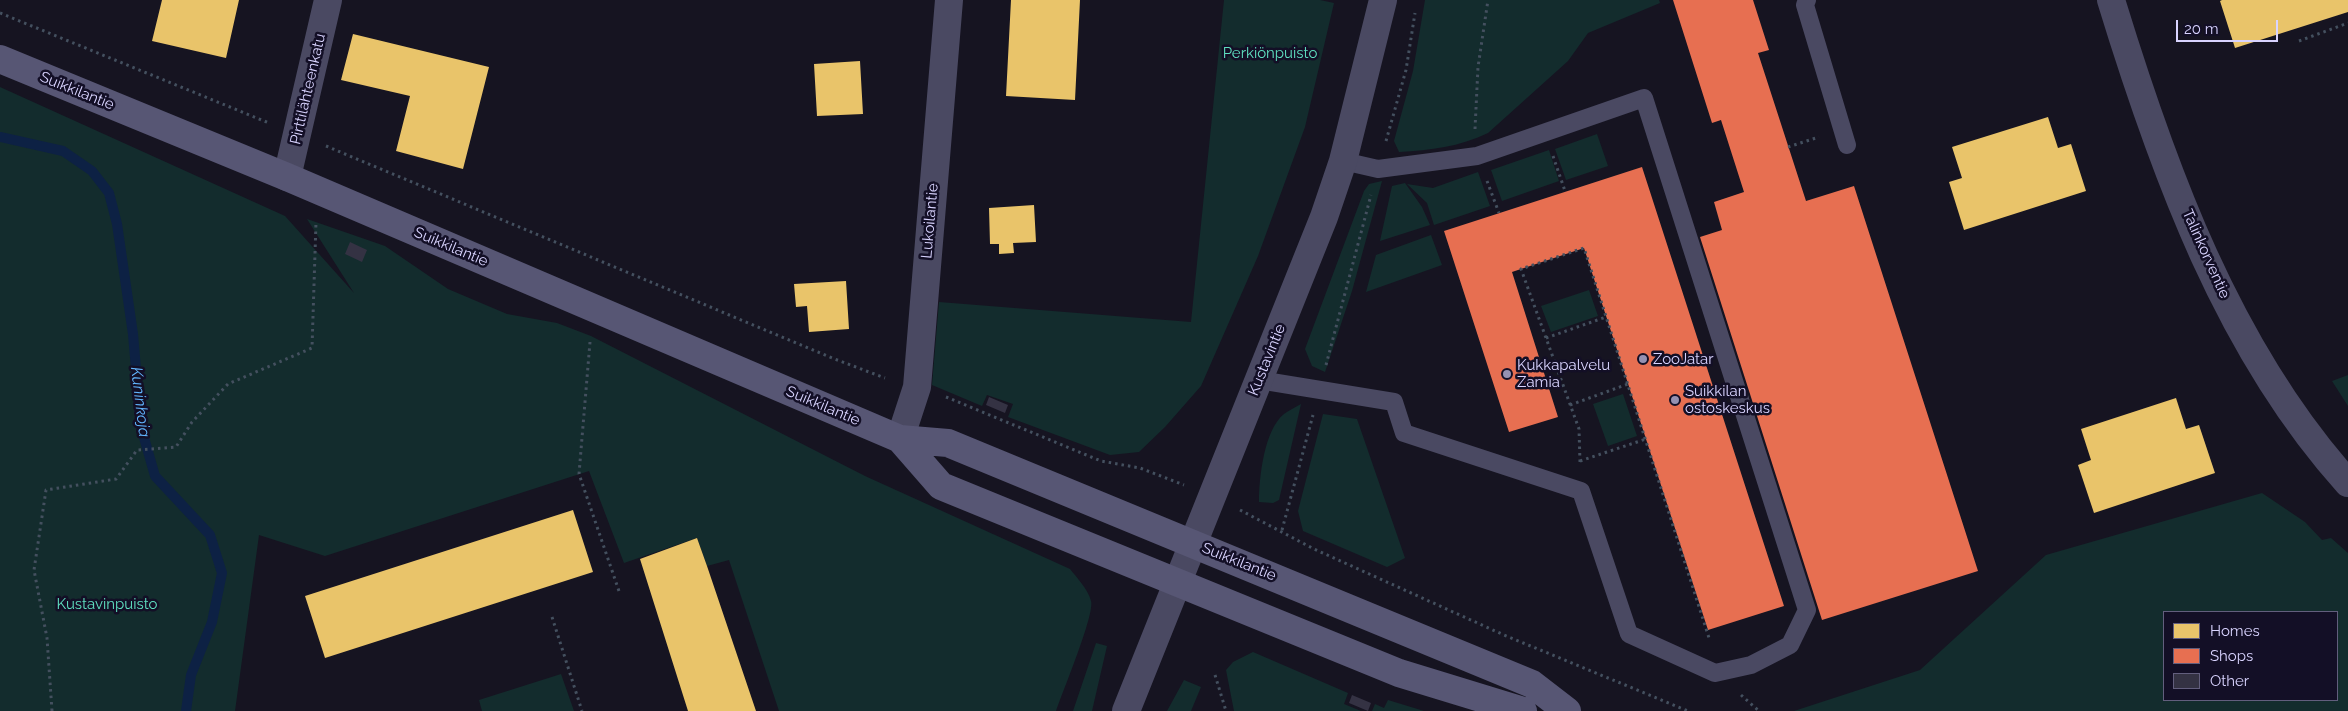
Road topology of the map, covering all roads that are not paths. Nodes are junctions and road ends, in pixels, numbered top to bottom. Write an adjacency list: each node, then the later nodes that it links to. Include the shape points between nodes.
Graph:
1 (328, 0): 9 (street, Pirttilähteenkatu)
2 (949, 0): 11 (street, Lukoilantie, via 917,387)
3 (1382, 0): 8 (street, Kustavintie)
4 (1807, 0): 7 (lane, via 1805,5)
5 (2112, 0): 12 (street, Talinkorventie, via 2141,95 2207,263 2267,377 2304,430)
6 (0, 59): 9 (main road, Suikkilantie)
7 (1847, 145)
8 (1343, 161): 10 (street, Kustavintie); 10 (lane, via 1378,169 1477,156 1644,98 1807,610 1790,646 1751,665 1715,673 1629,634 1581,491 1404,433 1394,402)
9 (288, 177): 11 (main road, Suikkilantie)
10 (1259, 380): 13 (street, Kustavintie)
11 (900, 439): 13 (main road, Suikkilantie, via 948,443); 14 (main road, Suikkilantie, via 941,486)
12 (2348, 483)
13 (1192, 543): 14 (street, Kustavintie); 17 (main road, Suikkilantie, via 1532,684)
14 (1177, 581): 15 (street, Kustavintie); 16 (main road, Suikkilantie, via 1399,673)
15 (1126, 711)
16 (1523, 711)
17 (1567, 711)

